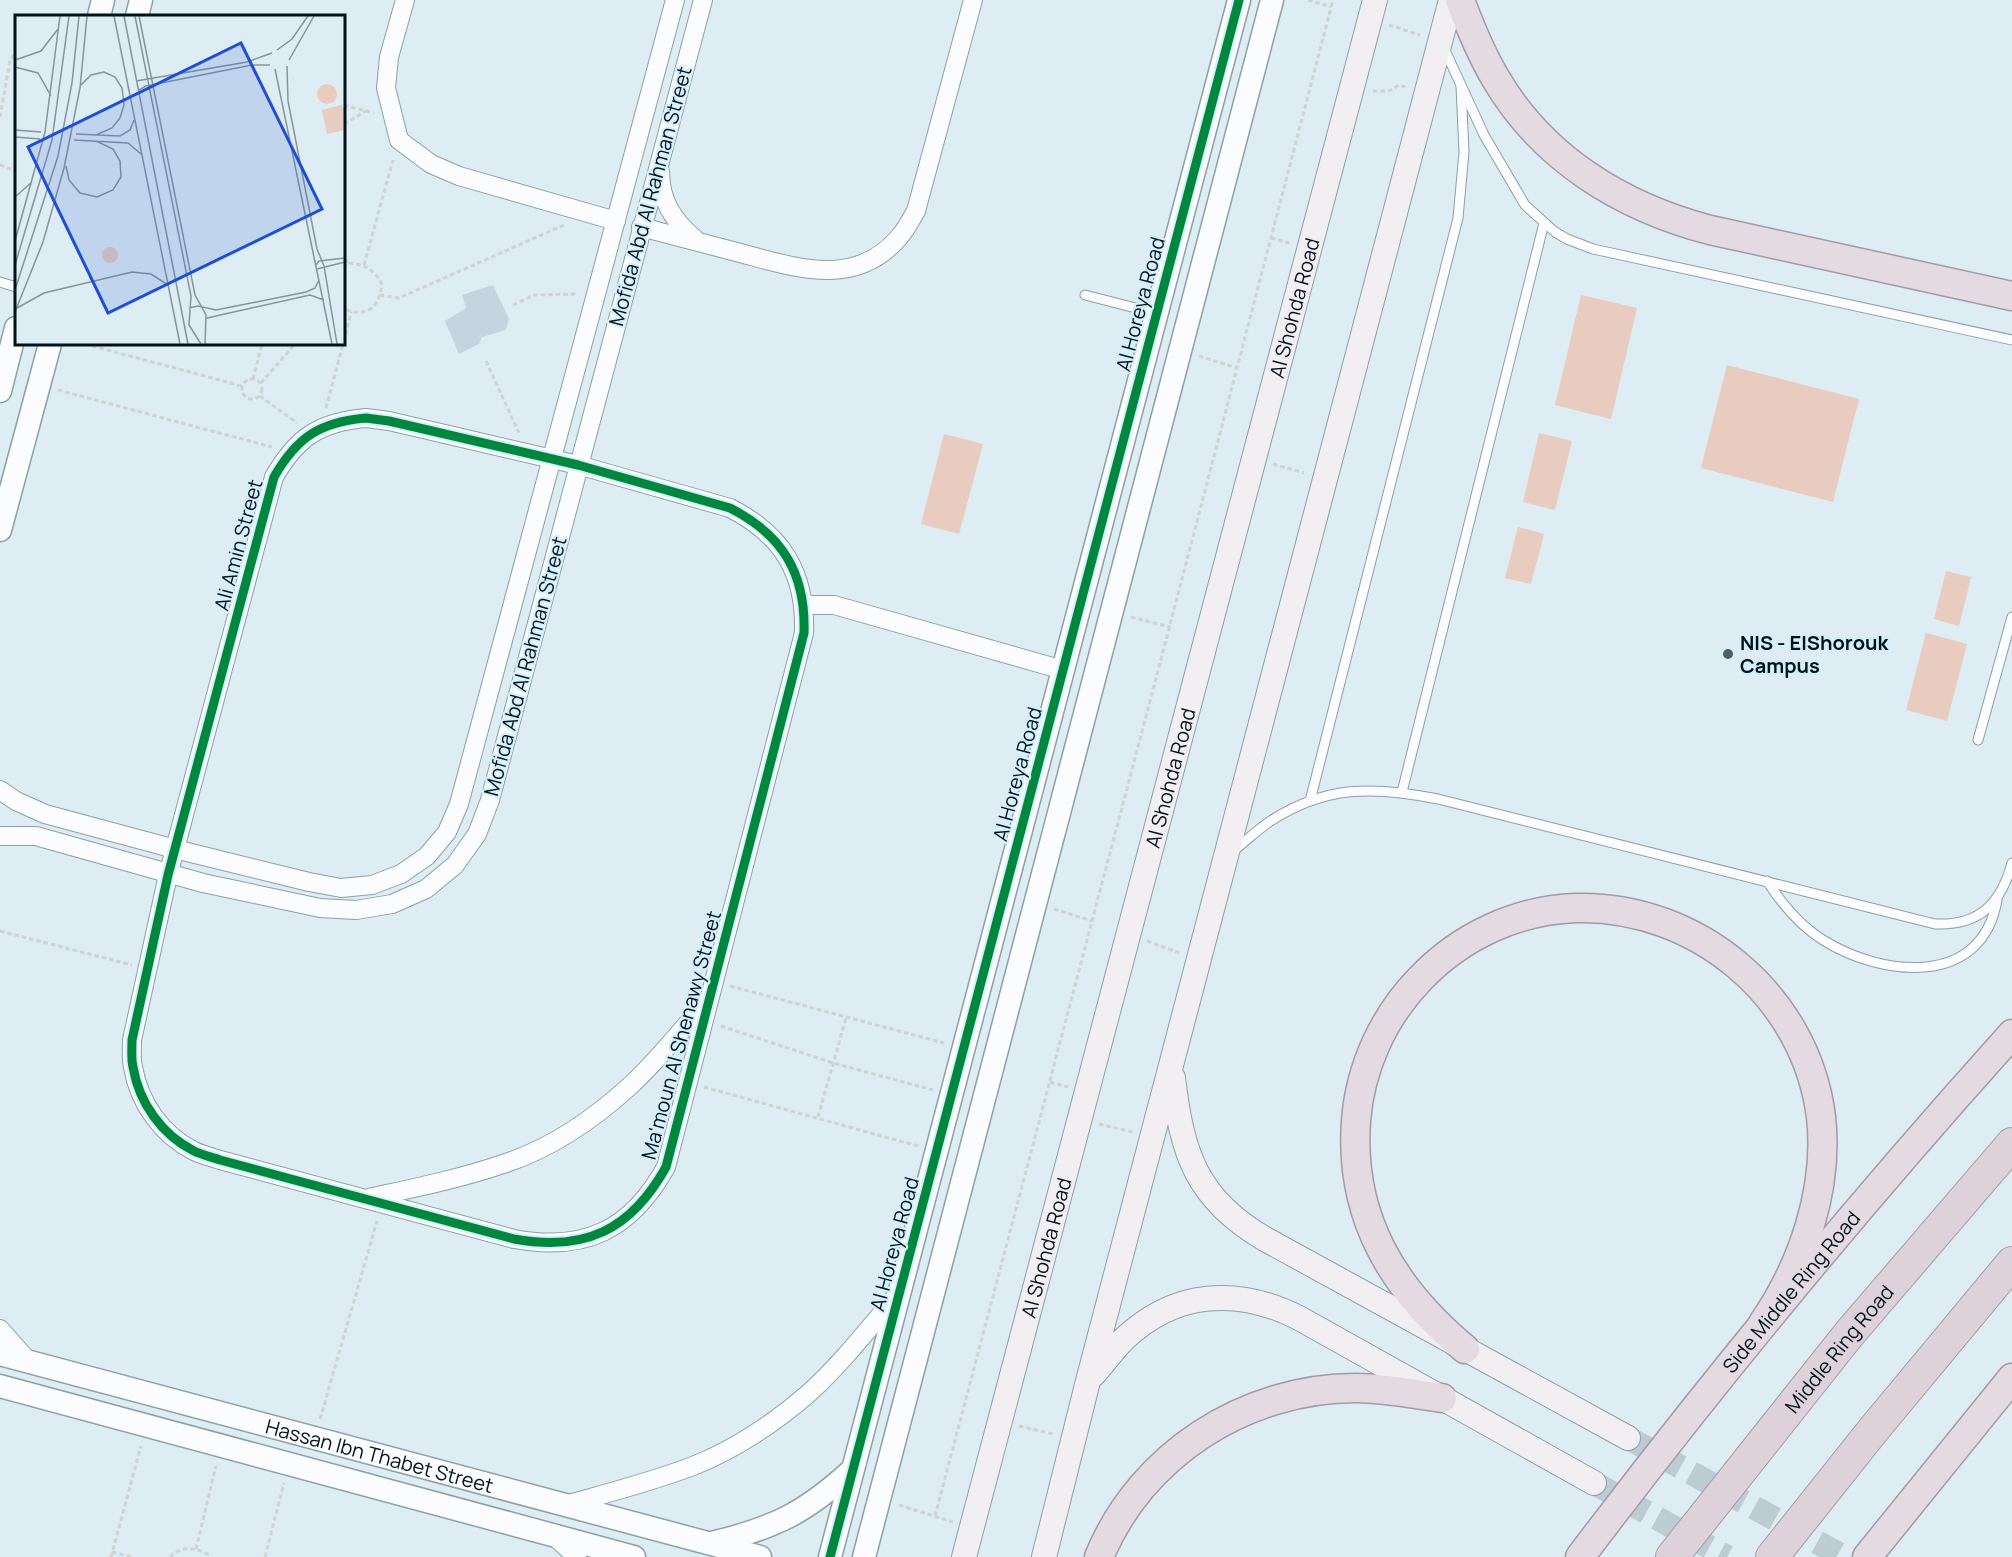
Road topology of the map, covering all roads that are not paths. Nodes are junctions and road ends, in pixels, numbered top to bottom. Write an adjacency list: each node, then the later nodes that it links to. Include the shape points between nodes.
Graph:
1 (103, 0): 12 (street)
2 (141, 0): 13 (street)
3 (405, 0): 17 (street, via 389,57 386,88 399,140 431,164 459,176)
4 (675, 0): 17 (street, Mofida Abd Al Rahman Street)
5 (703, 0): 16 (street, Mofida Abd Al Rahman Street)
6 (973, 0): 20 (street, via 916,211 901,235 881,254 856,266 828,271 800,269)
7 (1239, 0): 25 (street, Al Horeya Road)
8 (1272, 0): 73 (street)
9 (1451, 0): 14 (main road)
10 (1460, 0): 24 (highway, via 1481,52 1516,108 1562,157 1617,195 1678,222)
11 (1373, 10): 74 (main road, Al Shohda Road)
12 (99, 15)
13 (137, 15)
14 (1441, 41): 15 (lane); 42 (main road)
15 (1461, 86): 18 (lane, via 1517,195); 39 (lane, via 1464,152 1458,218)
16 (660, 159): 19 (street, Mofida Abd Al Rahman Street); 20 (street, via 666,207 680,227)
17 (616, 221): 19 (street, via 624,240); 19 (street, via 633,208); 30 (street, Mofida Abd Al Rahman Street)
18 (1544, 224): 27 (lane, via 1593,249); 38 (lane)
19 (641, 227): 20 (street); 31 (street, Mofida Abd Al Rahman Street)
20 (699, 242)
21 (0, 282): 22 (lane)
22 (15, 287)
23 (1085, 295): 25 (lane)
24 (2012, 296)
25 (1156, 314): 35 (street, Al Horeya Road)
26 (15, 332): 29 (street)
27 (2012, 340)
28 (50, 345): 32 (street)
29 (0, 391)
30 (553, 459): 31 (street, Ali Amin Street); 41 (street, Mofida Abd Al Rahman Street, via 459,804 447,832 427,856 401,874 372,885 341,888); 41 (street, Ali Amin Street, via 366,418 343,420 316,431 290,452 274,477)
31 (578, 465): 33 (street, Ma'moun Al Shenawy Street, via 730,508 750,518 783,549 794,568); 44 (street, Mofida Abd Al Rahman Street, via 490,800 477,834 455,865 426,889 392,904 356,910 320,908)
32 (0, 530)
33 (804, 605): 35 (street, via 834,605); 47 (street, Ma'moun Al Shenawy Street, via 804,633)
34 (2012, 616): 36 (lane)
35 (1063, 670): 53 (street, Al Horeya Road)
36 (1978, 740)
37 (0, 790): 41 (street, Mofida Abd Al Rahman Street, via 45,814)
38 (1402, 792): 39 (lane, via 1356,790); 45 (lane)
39 (1310, 801): 42 (lane, via 1267,824)
40 (0, 836): 44 (street, Mofida Abd Al Rahman Street, via 36,836)
41 (175, 849): 44 (street, Ali Amin Street)
42 (1226, 856): 49 (main road)
43 (2012, 863): 46 (lane)
44 (168, 875): 51 (street, Ma'moun Al Shenawy Street, via 132,1040 140,1093 153,1117 195,1151)
45 (1767, 881): 46 (lane, via 1935,924 1964,922); 46 (lane, via 1791,914 1822,940 1859,957 1898,966 1935,966 1970,952 1986,933)
46 (1998, 898)
47 (713, 989): 51 (street, via 631,1084 593,1116 551,1143 505,1164); 51 (street, Ma'moun Al Shenawy Street, via 666,1167 653,1190 616,1226 592,1237 540,1244)
48 (2012, 1034): 54 (highway, Side Middle Ring Road)
49 (1171, 1062): 56 (main road, via 1179,1124 1188,1156 1207,1190 1226,1211 1257,1234); 60 (main road)
50 (2012, 1144): 78 (highway, Middle Ring Road, via 1843,1342)
51 (373, 1201)
52 (2012, 1263): 79 (highway)
53 (899, 1292): 64 (street, Al Horeya Road); 66 (street, via 817,1385 773,1421 695,1466)
54 (1763, 1323): 56 (highway, via 1778,1302 1799,1255 1819,1180 1821,1118 1814,1081 1801,1047 1783,1014 1760,985 1702,939 1669,923 1633,913 1560,909 1523,915 1474,936 1430,968 1395,1008 1362,1081 1357,1108 1356,1166 1370,1226 1413,1298); 77 (highway, Side Middle Ring Road)
55 (0, 1329): 58 (street)
56 (1466, 1349): 63 (main road)
57 (0, 1354): 58 (street, Hassan Ibn Thabet Street)
58 (29, 1362): 66 (street, Hassan Ibn Thabet Street)
59 (2012, 1378): 80 (highway)
60 (1088, 1381): 62 (main road, via 1125,1339 1154,1317 1188,1302 1226,1297 1282,1309); 75 (main road)
61 (0, 1386): 67 (street, Hassan Ibn Thabet Street)
62 (1442, 1398): 65 (main road); 76 (highway, via 1384,1389 1327,1389 1244,1411 1194,1439 1151,1476 1116,1522)
63 (1628, 1438)
64 (852, 1470): 68 (street, via 822,1497 788,1519); 72 (street, Al Horeya Road)
65 (1594, 1483)
66 (565, 1505): 68 (street, Hassan Ibn Thabet Street)
67 (553, 1535): 69 (street); 70 (street, Hassan Ibn Thabet Street)
68 (711, 1544): 71 (street, Hassan Ibn Thabet Street)
69 (577, 1557)
70 (634, 1557)
71 (760, 1557)
72 (830, 1557)
73 (864, 1557)
74 (964, 1557)
75 (1044, 1557)
76 (1099, 1557)
77 (1580, 1557)
78 (1672, 1557)
79 (1772, 1557)
80 (1867, 1557)

